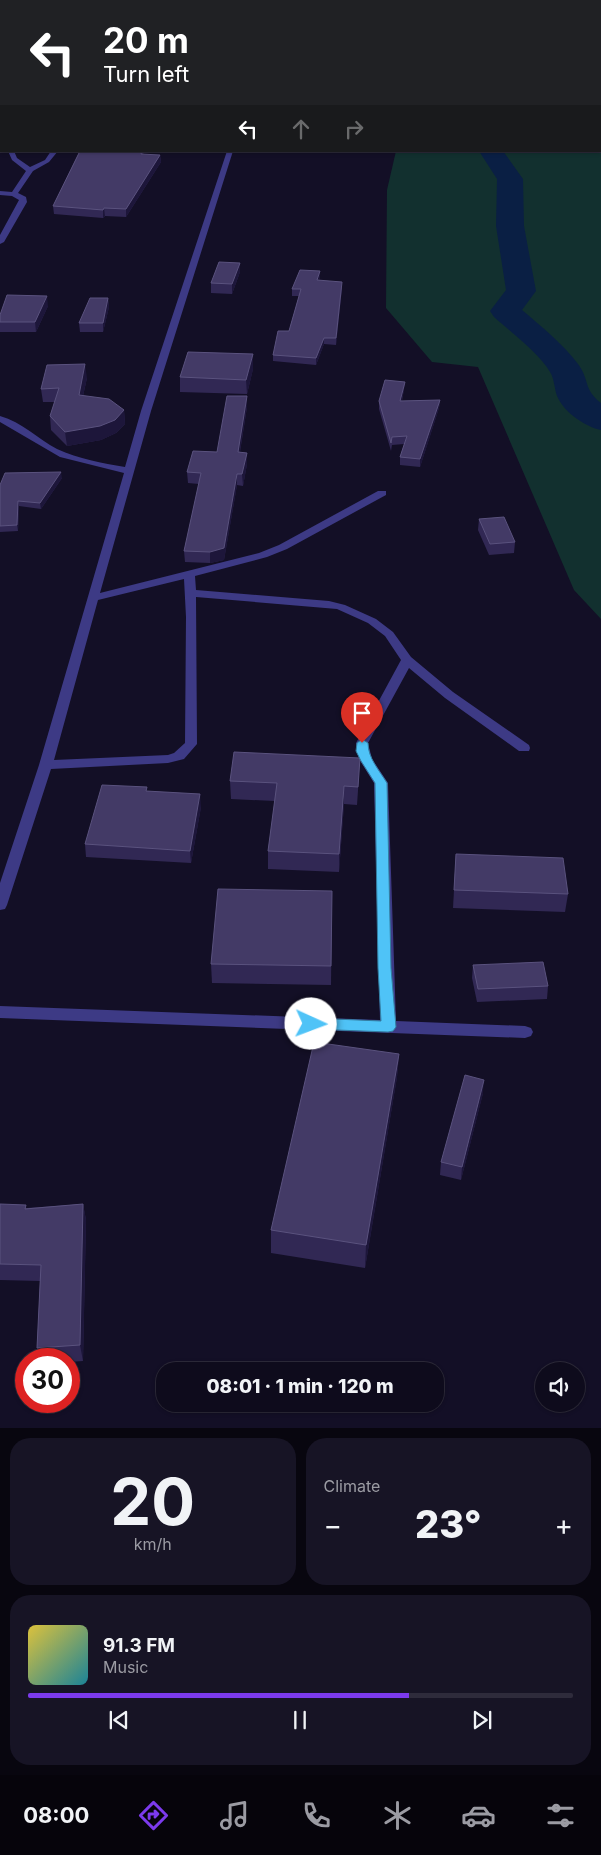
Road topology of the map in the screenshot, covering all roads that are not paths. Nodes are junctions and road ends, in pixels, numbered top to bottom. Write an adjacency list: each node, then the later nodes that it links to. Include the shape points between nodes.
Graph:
1 (11, 152): 4 (street, via 14,159)
2 (54, 152): 4 (street)
3 (230, 152): 9 (street)
4 (30, 170): 6 (street)
5 (0, 193): 6 (street)
6 (14, 194): 7 (street, via 23,202)
7 (0, 242)
8 (0, 419): 9 (street, via 16,424 53,450 81,461)
9 (130, 471): 13 (street)
10 (382, 493): 11 (street, via 283,547 237,564)
11 (189, 575): 12 (street); 13 (street)
12 (189, 593): 14 (street, via 341,607 372,621 389,634); 16 (street, via 192,617 191,744 179,756 168,759)
13 (94, 598): 16 (street)
14 (407, 660): 15 (street, via 449,695); 19 (street, via 362,743 362,751 381,783)
15 (524, 748)
16 (46, 765): 17 (street)
17 (0, 905)
18 (0, 1012): 19 (street)
19 (388, 1027): 20 (street)
20 (525, 1032)

